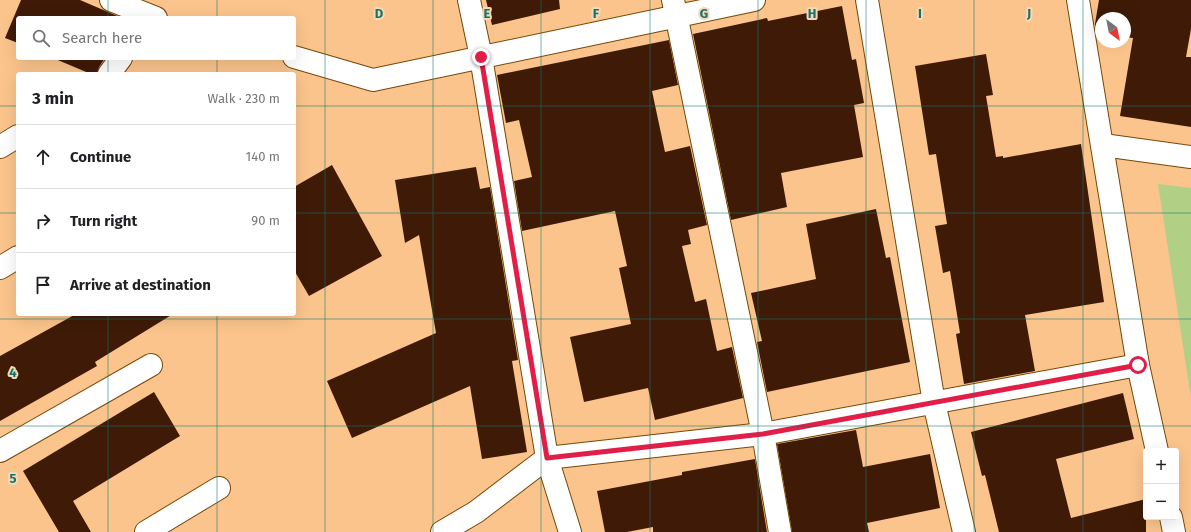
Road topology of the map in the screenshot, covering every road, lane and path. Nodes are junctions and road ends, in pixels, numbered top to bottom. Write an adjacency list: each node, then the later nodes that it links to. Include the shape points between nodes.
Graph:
1 (111, 0): 7 (street)
2 (469, 0): 8 (street)
3 (754, 0): 6 (street)
4 (867, 0): 20 (street)
5 (1078, 0): 13 (street)
6 (674, 8): 8 (street); 21 (street)
7 (150, 16)
8 (481, 57): 9 (street, via 373,80); 24 (street)
9 (296, 58)
10 (119, 60): 11 (street)
11 (110, 72)
12 (16, 137): 14 (street)
13 (1103, 144): 15 (street); 19 (street)
14 (0, 147)
15 (1191, 157)
16 (16, 258): 17 (street)
17 (0, 268)
18 (152, 365): 23 (street)
19 (1138, 365): 20 (street); 22 (street)
20 (934, 403): 21 (street); 31 (street)
21 (763, 434): 24 (street); 30 (street)
22 (1156, 448)
23 (0, 451)
24 (547, 458): 28 (street, via 476,512); 29 (street)
25 (219, 488): 27 (street)
26 (1172, 520): 32 (street)
27 (146, 532)
28 (442, 532)
29 (570, 532)
30 (780, 532)
31 (964, 532)
32 (1174, 532)

